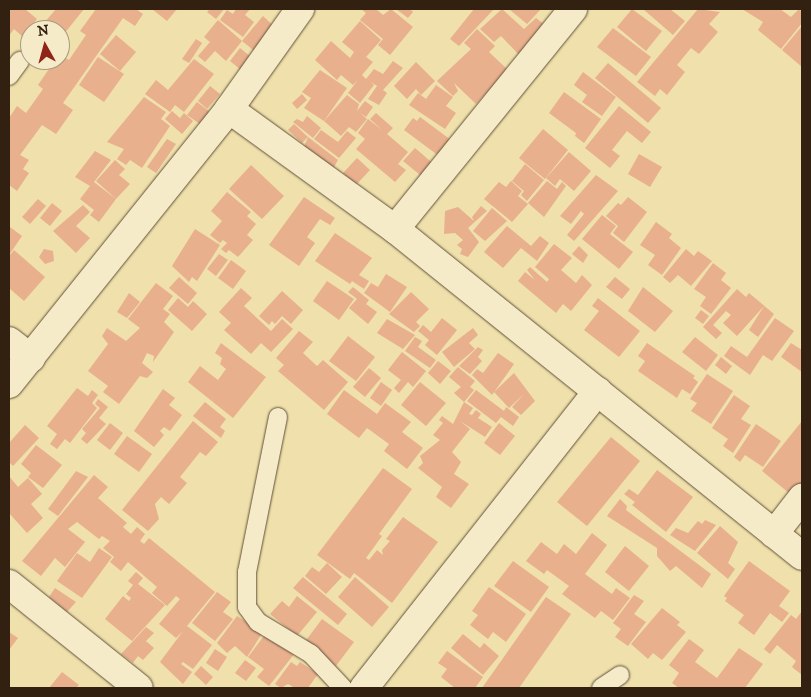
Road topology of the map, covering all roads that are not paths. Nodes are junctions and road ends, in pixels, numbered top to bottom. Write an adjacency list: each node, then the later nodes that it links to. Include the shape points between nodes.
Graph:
1 (300, 9): 5 (street)
2 (573, 9): 6 (street)
3 (20, 61): 4 (lane)
4 (9, 76)
5 (230, 109): 6 (street); 8 (street)
6 (395, 229): 10 (street)
7 (9, 341): 8 (street)
8 (31, 358): 9 (street)
9 (9, 384)
10 (598, 391): 13 (street); 19 (street)
11 (278, 417): 18 (lane, via 247,572 247,607 258,622 310,654)
12 (802, 498): 13 (street)
13 (774, 534): 14 (street)
14 (802, 556)
15 (9, 584): 17 (street)
16 (620, 675): 20 (lane)
17 (138, 688)
18 (343, 688)
19 (364, 688)
20 (601, 688)

